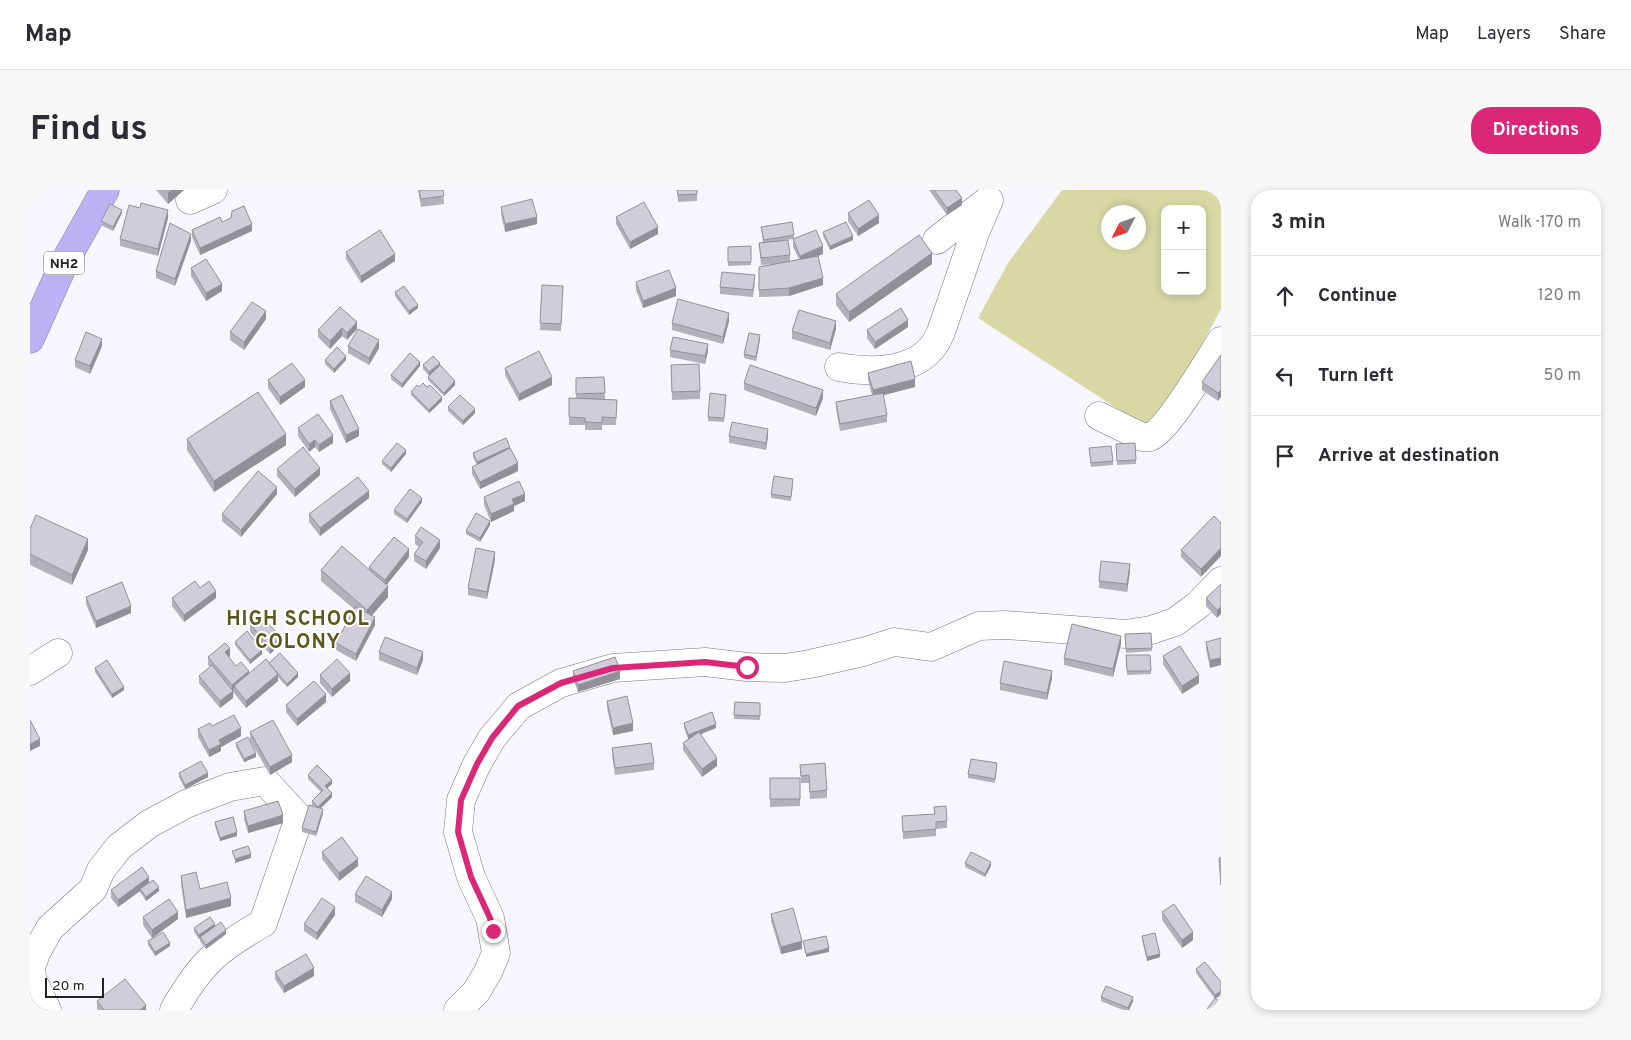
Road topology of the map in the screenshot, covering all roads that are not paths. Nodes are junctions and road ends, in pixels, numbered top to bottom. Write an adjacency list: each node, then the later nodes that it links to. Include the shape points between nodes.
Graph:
1 (105, 190): 4 (highway, NH2, via 64,263)
2 (995, 195): 3 (street); 6 (street, via 975,233 933,347 918,359 899,367 875,370)
3 (937, 240)
4 (30, 339)
5 (1221, 342): 7 (street, via 1172,417 1150,437 1142,438)
6 (838, 367)
7 (1099, 416)
8 (1221, 581): 13 (street, via 1198,605 1175,622 1151,630 1126,634 979,626 931,647 894,642 786,668 705,662 613,668 561,683 518,706 488,744 461,800 458,832 471,877 490,918 496,953 476,992)
9 (58, 652): 10 (street)
10 (30, 671)
11 (48, 1010): 12 (street, via 32,979 31,967 36,953 50,928 93,889 101,870 119,847 149,824 186,804 230,786 265,781 299,818 263,923 214,954 201,967)
12 (174, 1010)
13 (458, 1010)

